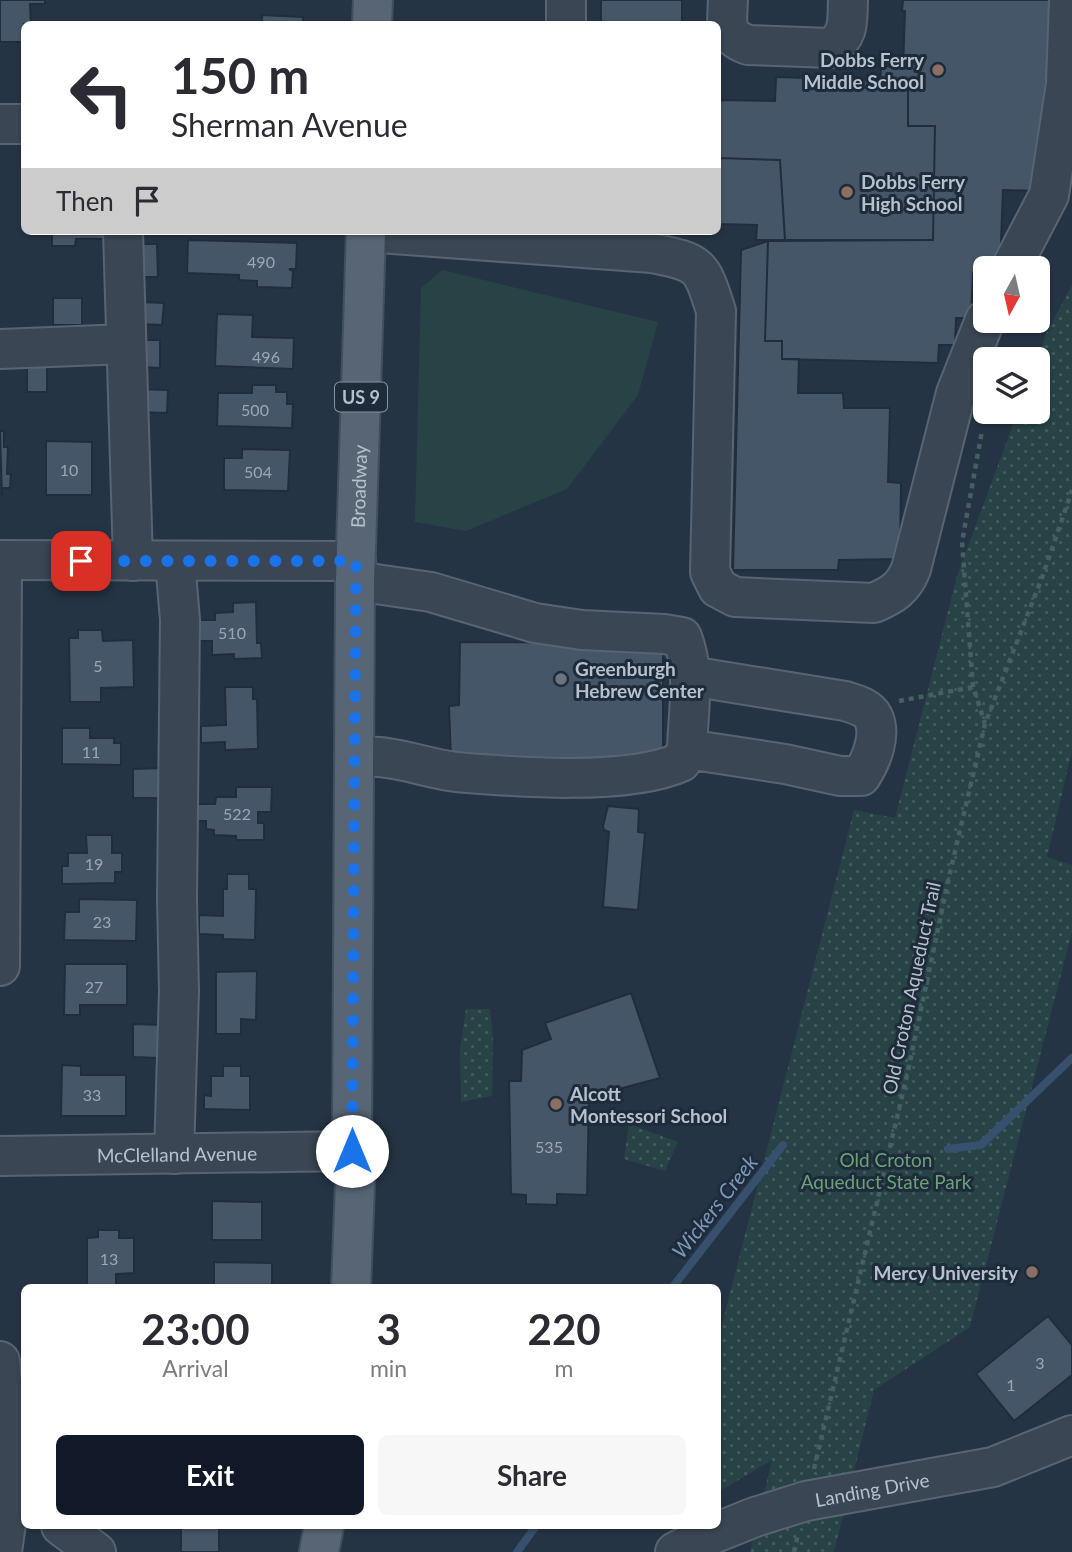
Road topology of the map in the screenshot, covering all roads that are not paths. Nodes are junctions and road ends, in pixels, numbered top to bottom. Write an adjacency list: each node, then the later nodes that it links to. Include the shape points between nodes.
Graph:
1 (373, 0): 6 (main road)
2 (566, 0): 7 (street)
3 (728, 0): 4 (street, via 727,26 738,41 831,48 846,32)
4 (848, 0)
5 (1069, 0): 14 (street, via 1066,85 1049,195)
6 (372, 21)
7 (566, 21)
8 (0, 124): 9 (street)
9 (21, 124)
10 (123, 235): 16 (street)
11 (366, 235): 21 (main road, Broadway / US 9)
12 (450, 235): 13 (street)
13 (562, 239): 15 (street, via 685,260 704,274 716,311 709,572 718,588 735,597 874,603 905,583 956,393)
14 (1017, 256)
15 (980, 333)
16 (126, 344): 17 (street); 19 (street)
17 (0, 349)
18 (1, 560): 19 (street); 25 (street)
19 (133, 561): 20 (street)
20 (175, 561): 21 (street); 27 (street, via 180,620)
21 (355, 571): 22 (street, via 535,623 682,637); 24 (main road, Broadway / US 9)
22 (690, 676): 23 (street); 23 (street, via 845,701 873,717 876,736 861,776)
23 (687, 749): 24 (street, via 681,762 663,771 557,777 454,771 386,757)
24 (354, 757): 26 (main road, Broadway / US 9)
25 (0, 966)
26 (352, 1151): 27 (street, McClelland Avenue); 29 (main road, Broadway / US 9)
27 (174, 1154): 28 (street, McClelland Avenue)
28 (0, 1156)
29 (351, 1284)
30 (0, 1361): 32 (street)
31 (1072, 1435): 38 (street, Landing Drive, via 993,1467 806,1501 755,1517)
32 (18, 1491): 35 (street)
33 (65, 1529): 36 (street)
34 (323, 1529): 37 (main road)
35 (2, 1552)
36 (96, 1552)
37 (319, 1552)
38 (675, 1552)

